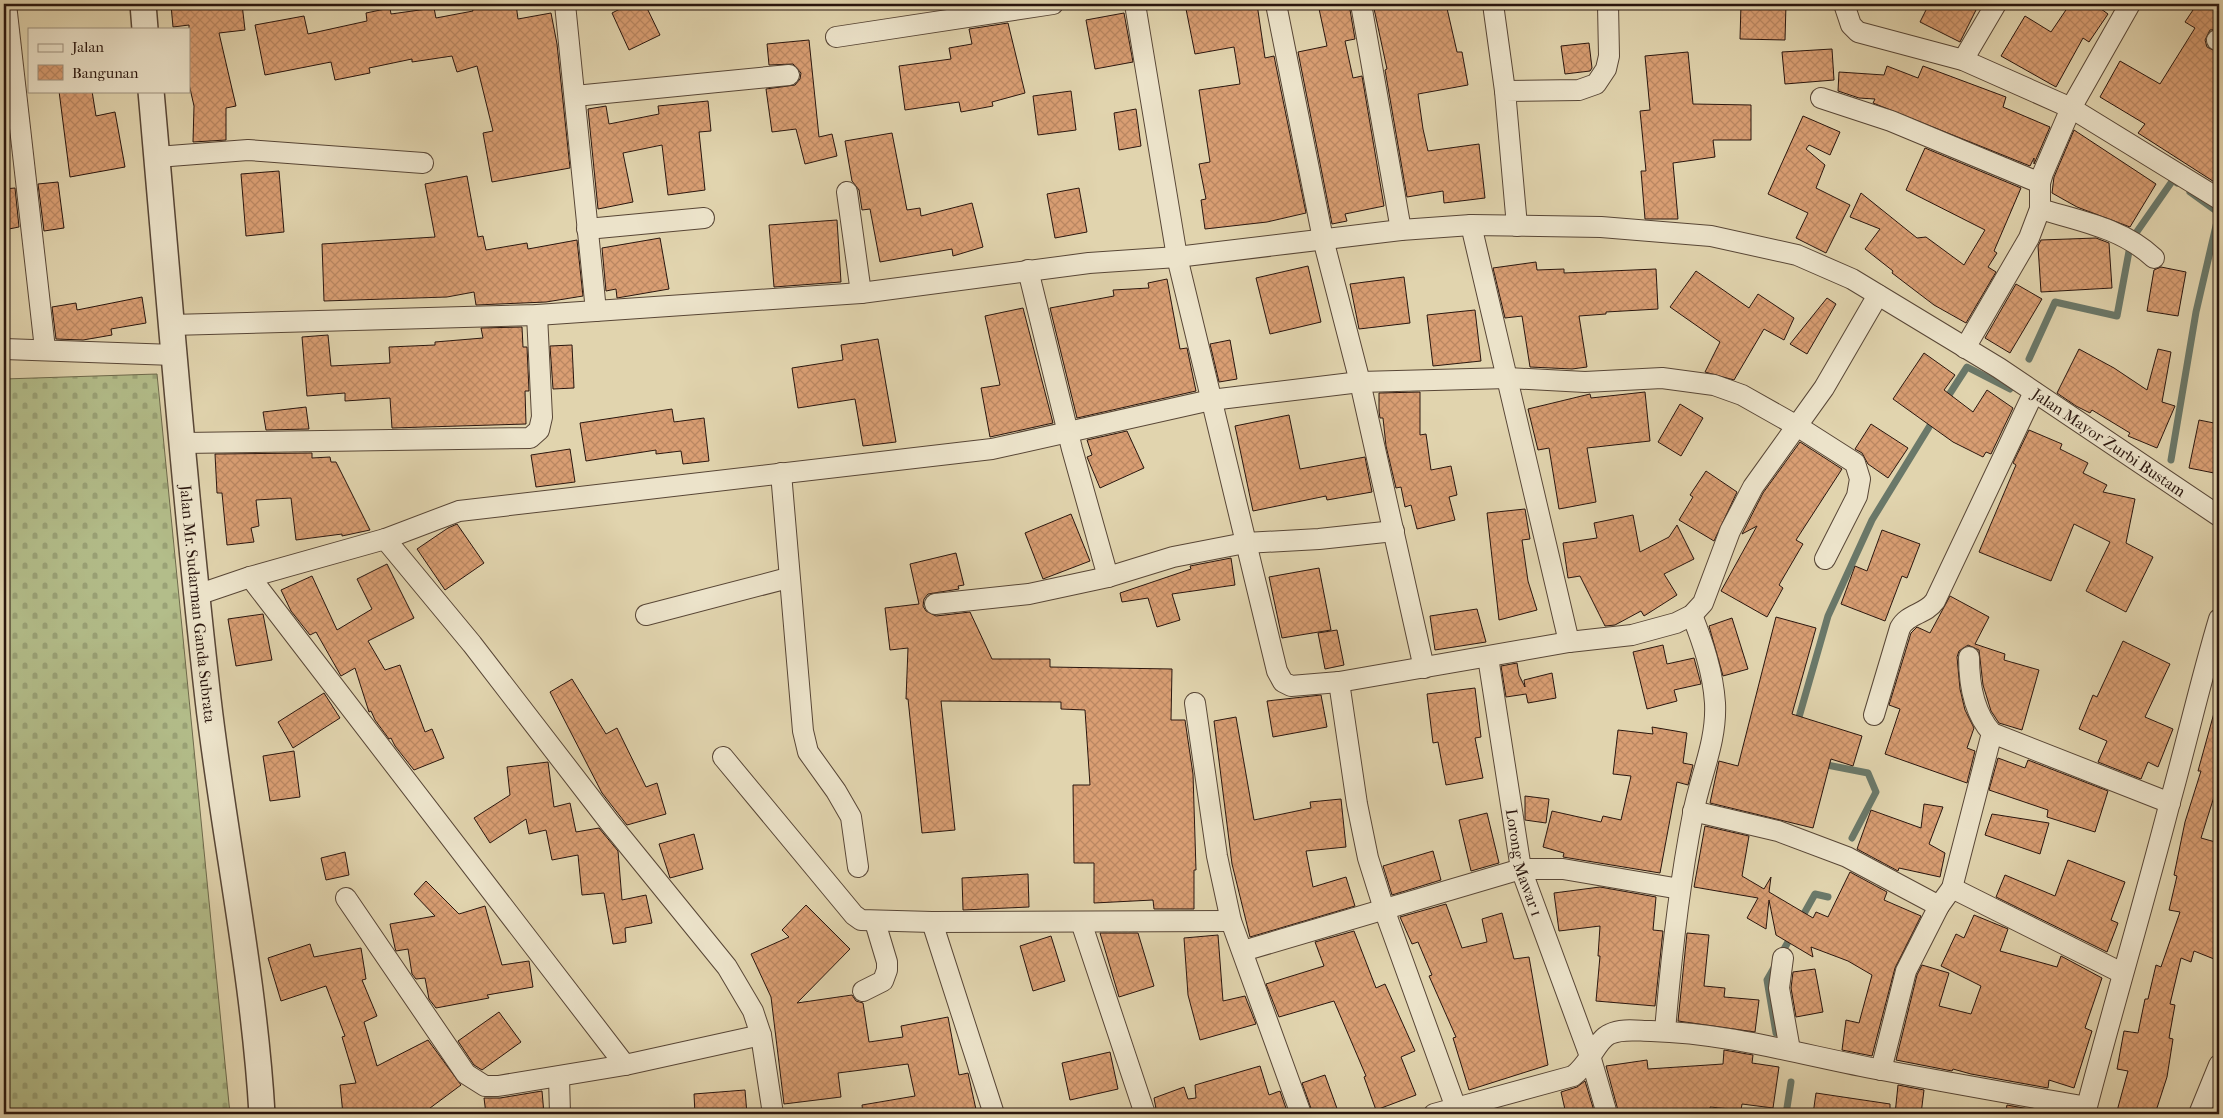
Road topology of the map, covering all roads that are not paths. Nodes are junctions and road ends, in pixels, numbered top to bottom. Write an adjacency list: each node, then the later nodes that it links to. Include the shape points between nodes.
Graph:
1 (6, 4): 44 (street)
2 (143, 4): 13 (street)
3 (565, 4): 19 (street)
4 (1053, 4): 14 (street)
5 (1135, 4): 34 (street)
6 (1276, 4): 33 (street)
7 (1361, 4): 32 (street)
8 (1493, 4): 17 (street)
9 (1608, 4): 17 (street, via 1609,56 1606,69 1596,84 1572,90)
10 (1844, 4): 15 (street, via 1848,20 1858,32)
11 (1996, 4): 15 (street)
12 (2130, 4): 21 (street)
13 (145, 28)
14 (836, 37)
15 (1963, 60): 21 (street)
16 (789, 75): 19 (street)
17 (1505, 91): 30 (street)
18 (151, 92): 22 (street, Jalan Mr. Sudarman Ganda Subrata)
19 (576, 96): 31 (street)
20 (1821, 98): 24 (street, via 1891,121)
21 (2070, 108): 24 (street); 26 (street)
22 (157, 157): 23 (street, via 248,150); 41 (street, Jalan Mr. Sudarman Ganda Subrata)
23 (423, 163)
24 (2040, 183): 27 (street)
25 (847, 192): 37 (street)
26 (2219, 199)
27 (2040, 209): 35 (street, via 2121,234 2140,244); 42 (street, via 2029,238)
28 (704, 218): 31 (street)
29 (1471, 225): 30 (street, Jalan Mayor Zurbi Bustam); 32 (street, Jalan Mayor Zurbi Bustam); 46 (street)
30 (1517, 226): 38 (street, Jalan Mayor Zurbi Bustam, via 1601,227 1711,236 1751,243 1797,255 1852,279)
31 (587, 230): 39 (street)
32 (1401, 230): 33 (street, Jalan Mayor Zurbi Bustam)
33 (1323, 239): 34 (street, Jalan Mayor Zurbi Bustam); 47 (street)
34 (1178, 257): 36 (street, Jalan Mayor Zurbi Bustam); 49 (street)
35 (2154, 258)
36 (1028, 270): 37 (street, Jalan Mayor Zurbi Bustam); 51 (street)
37 (862, 293): 39 (street, Jalan Mayor Zurbi Bustam)
38 (1878, 295): 42 (street, Jalan Mayor Zurbi Bustam); 50 (street, via 1824,388)
39 (596, 311): 40 (street, Jalan Mayor Zurbi Bustam)
40 (537, 315): 41 (street, Jalan Mayor Zurbi Bustam); 52 (street, via 542,417 539,430 530,438)
41 (171, 325): 45 (street, Jalan Mr. Sudarman Ganda Subrata)
42 (1965, 348): 48 (street, Jalan Mayor Zurbi Bustam)
43 (4, 349): 44 (street)
44 (46, 349): 45 (street)
45 (174, 355): 52 (street, Jalan Mr. Sudarman Ganda Subrata)
46 (1508, 378): 47 (street); 50 (street, via 1585,382 1662,378 1691,381 1742,395); 67 (street)
47 (1360, 382): 49 (street); 55 (street)
48 (2034, 392): 54 (street, Jalan Mayor Zurbi Bustam); 73 (street, via 1935,601 1927,611 1907,619 1900,628)
49 (1211, 400): 51 (street); 57 (street)
50 (1797, 426): 58 (street, via 1849,458 1858,469 1857,496); 65 (street, via 1753,487 1730,531 1703,603)
51 (1069, 432): 53 (street, via 992,449); 60 (street)
52 (183, 443): 62 (street, Jalan Mr. Sudarman Ganda Subrata)
53 (780, 473): 56 (street, via 459,511); 61 (street)
54 (2217, 511)
55 (1394, 531): 57 (street); 70 (street)
56 (385, 538): 59 (street); 94 (street, via 727,967 753,1011)
57 (1245, 543): 60 (street, via 1173,557); 71 (street, via 1279,678 1291,686)
58 (1825, 559)
59 (250, 577): 62 (street); 97 (street)
60 (1108, 577): 63 (street, via 1029,594)
61 (788, 578): 64 (street); 78 (street, via 802,731 808,752 851,817)
62 (197, 595): 103 (street, Jalan Mr. Sudarman Ganda Subrata, via 208,701 251,999)
63 (935, 604)
64 (646, 615)
65 (1692, 615): 67 (street, via 1676,623 1632,635); 77 (street, via 1704,646 1715,703 1715,730)
66 (2219, 619): 76 (street)
67 (1569, 642): 68 (street)
68 (1488, 657): 70 (street); 79 (street, Lorong Mawar 1)
69 (1968, 657): 74 (street, via 1974,700 1982,721)
70 (1424, 668): 71 (street)
71 (1339, 682): 84 (street, via 1357,804 1368,858)
72 (1195, 703): 85 (street, via 1217,856)
73 (1874, 715)
74 (1992, 733): 76 (street); 80 (street)
75 (723, 757): 86 (street, via 854,915 861,920)
76 (2170, 803): 91 (street)
77 (1693, 811): 81 (street); 83 (street, via 1778,831 1847,857)
78 (858, 867)
79 (1521, 869): 81 (street, via 1563,869); 84 (street); 96 (street, Lorong Mawar 1)
80 (1952, 888): 83 (street); 91 (street)
81 (1680, 889): 93 (street)
82 (346, 898): 100 (street, via 473,1080 484,1086 498,1086)
83 (1939, 906): 99 (street, via 1904,977)
84 (1384, 909): 89 (street); 101 (street)
85 (1231, 920): 88 (street); 89 (street)
86 (875, 922): 87 (street); 92 (street, via 887,970 883,981)
87 (932, 922): 88 (street); 106 (street)
88 (1081, 922): 107 (street)
89 (1243, 951): 108 (street)
90 (1783, 958): 95 (street, via 1779,988)
91 (2122, 973): 102 (street)
92 (863, 991)
93 (1665, 1031): 95 (street); 96 (street, via 1630,1030 1609,1034 1603,1038)
94 (760, 1035): 97 (street); 105 (street)
95 (1790, 1050): 99 (street)
96 (1591, 1059): 101 (street, via 1566,1079); 110 (street, Lorong Mawar 1)
97 (625, 1065): 100 (street)
98 (2219, 1065): 111 (street)
99 (1881, 1070): 102 (street)
100 (559, 1078): 104 (street)
101 (1466, 1109): 109 (street)
102 (2086, 1111)
103 (262, 1114)
104 (560, 1114)
105 (773, 1114)
106 (994, 1114)
107 (1146, 1114)
108 (1301, 1114)
109 (1434, 1114)
110 (1607, 1114)
111 (2199, 1114)

